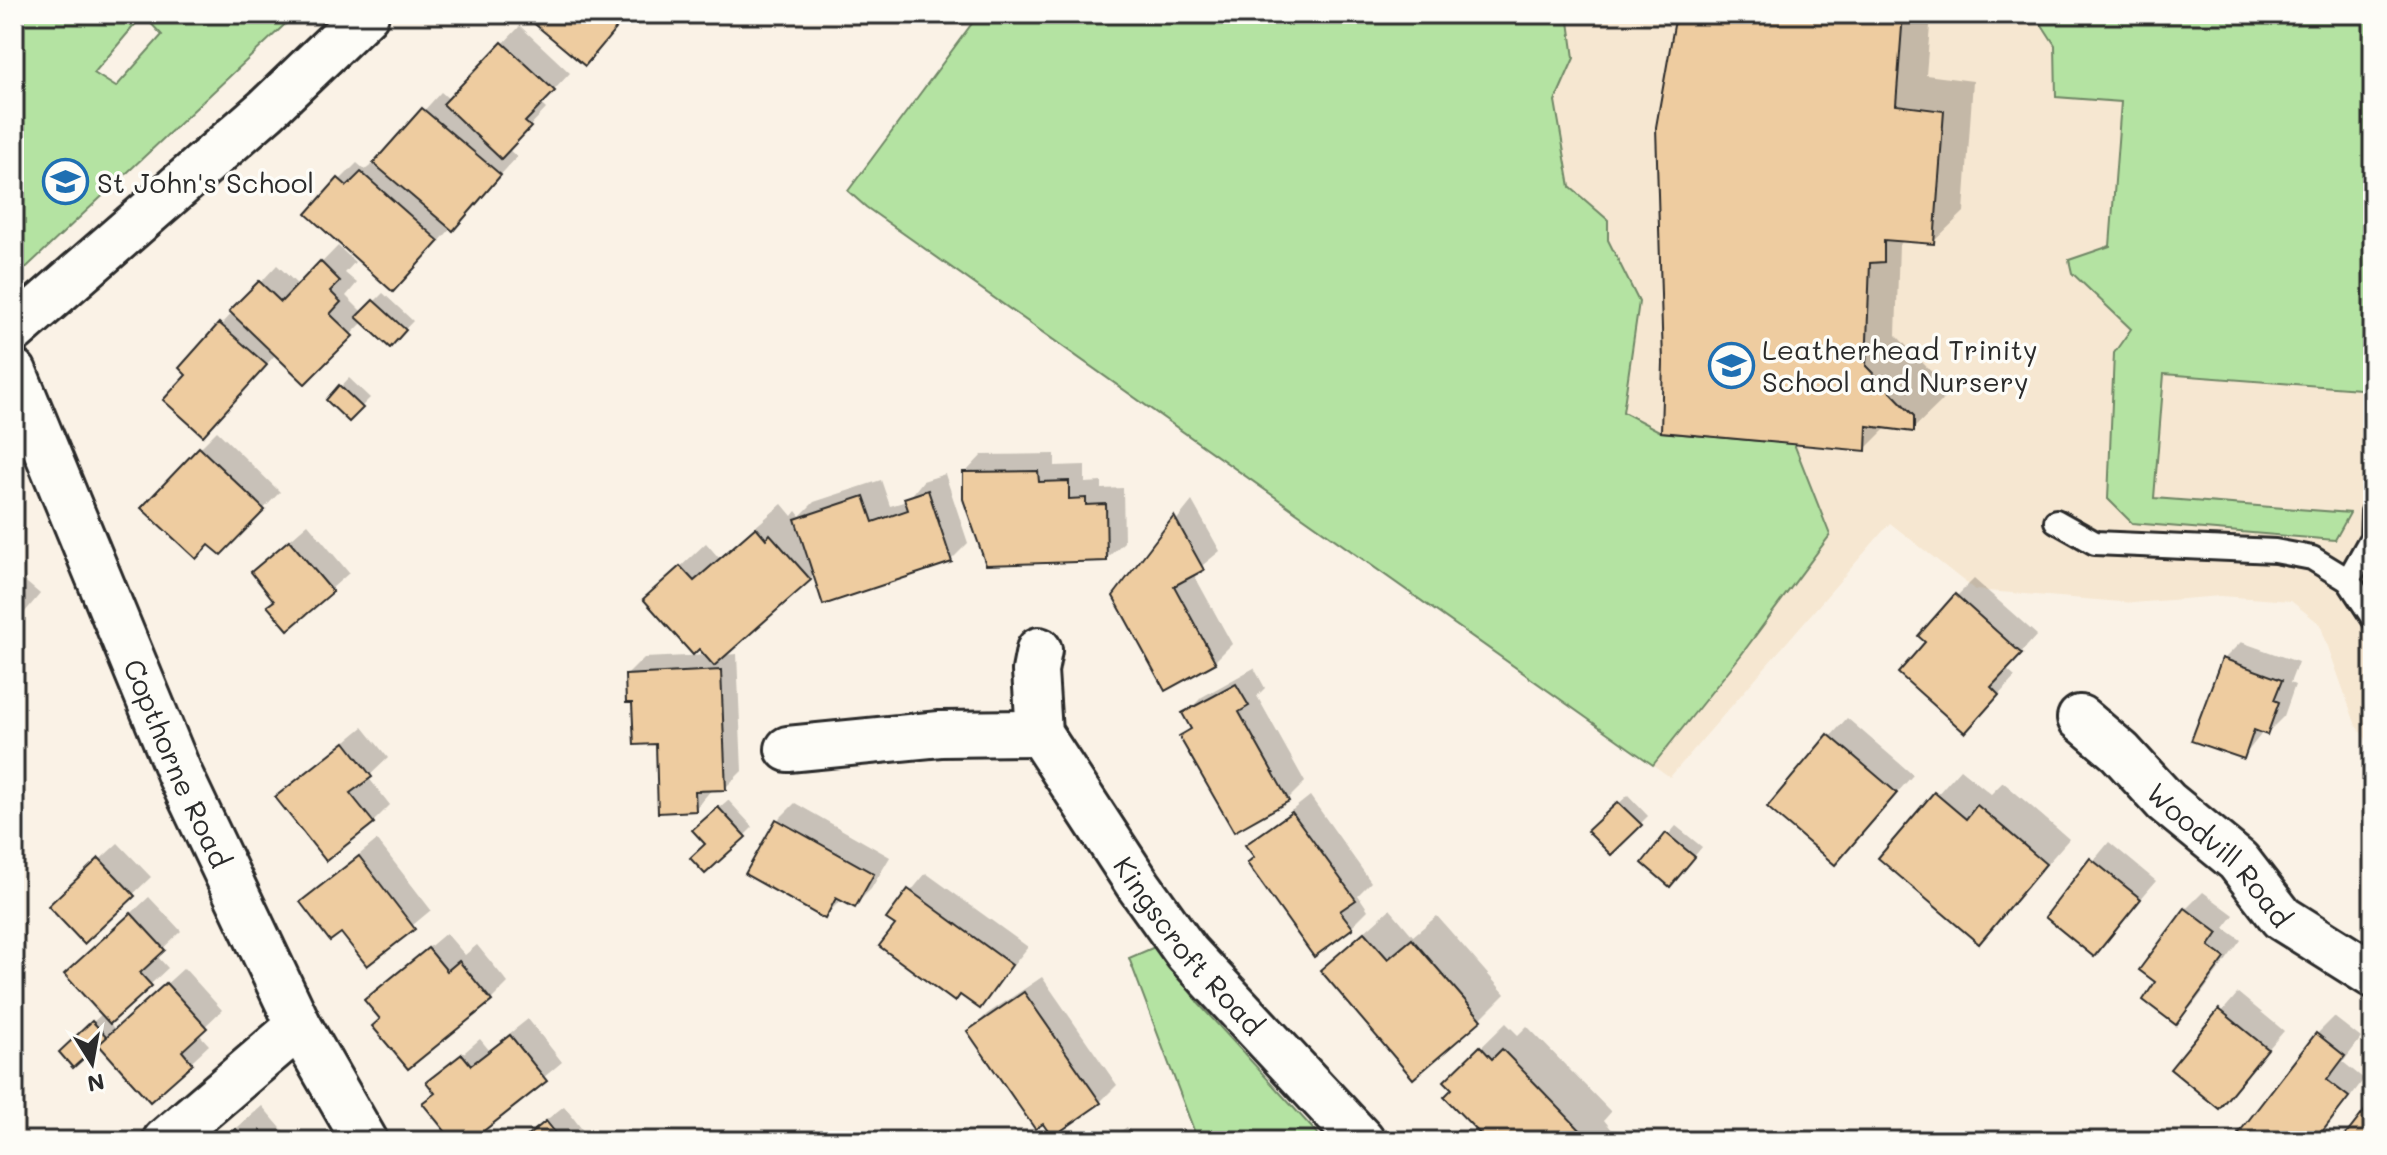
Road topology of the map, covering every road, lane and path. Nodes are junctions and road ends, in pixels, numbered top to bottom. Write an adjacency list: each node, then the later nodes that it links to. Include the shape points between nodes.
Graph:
1 (366, 14): 2 (street, via 266,110)
2 (14, 330)
3 (14, 372): 13 (street, Copthorne Road, via 180,775)
4 (2373, 512): 6 (lane, via 2372,537)
5 (2056, 521): 6 (lane, via 2095,543 2275,551 2312,558)
6 (2348, 580): 7 (lane)
7 (2373, 618)
8 (1039, 650): 10 (street)
9 (2080, 718): 12 (street, Woodvill Road, via 2166,802 2238,861 2282,918)
10 (1039, 733): 11 (street, via 940,734); 16 (street, Kingscroft Road, via 1187,953)
11 (788, 749)
12 (2373, 975)
13 (299, 1026): 14 (street); 15 (street, Copthorne Road)
14 (165, 1141)
15 (365, 1141)
16 (1362, 1141)

